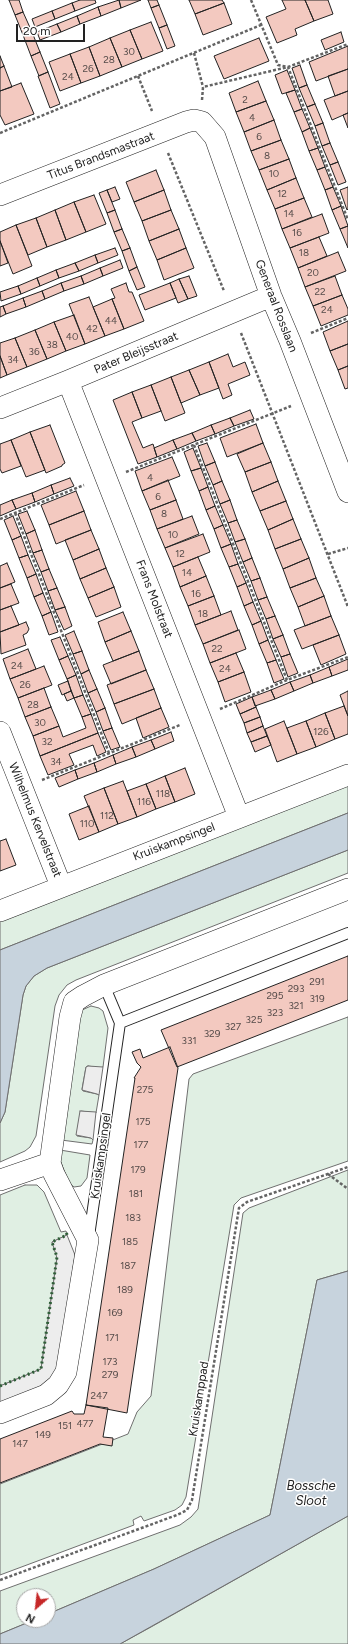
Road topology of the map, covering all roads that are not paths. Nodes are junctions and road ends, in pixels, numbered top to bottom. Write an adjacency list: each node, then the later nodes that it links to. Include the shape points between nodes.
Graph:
1 (202, 122): 2 (street, Titus Brandsmastraat, via 186,122); 3 (street, Generaal Rosslaan, via 215,137)
2 (0, 195)
3 (271, 296): 4 (street, Pater Bleijsstraat); 6 (street, Generaal Rosslaan)
4 (68, 381): 5 (street, Pater Bleijsstraat); 9 (street, Frans Molstraat)
5 (0, 408)
6 (348, 492)
7 (0, 732): 10 (street, Wilhelmus Kervelstraat)
8 (348, 775): 9 (street, Kruiskampsingel)
9 (240, 817): 10 (street, Kruiskampsingel)
10 (61, 886): 12 (street, Kruiskampsingel)
11 (348, 889): 14 (street)
12 (0, 911)
13 (348, 933): 15 (lane)
14 (104, 985): 15 (lane); 16 (street, via 74,1002)
15 (120, 1023): 18 (lane, Kruiskampsingel)
16 (50, 1163): 17 (street); 18 (street)
17 (0, 1180)
18 (88, 1240): 19 (street, Kruiskampsingel, via 66,1372 58,1385 46,1396)
19 (0, 1413)

